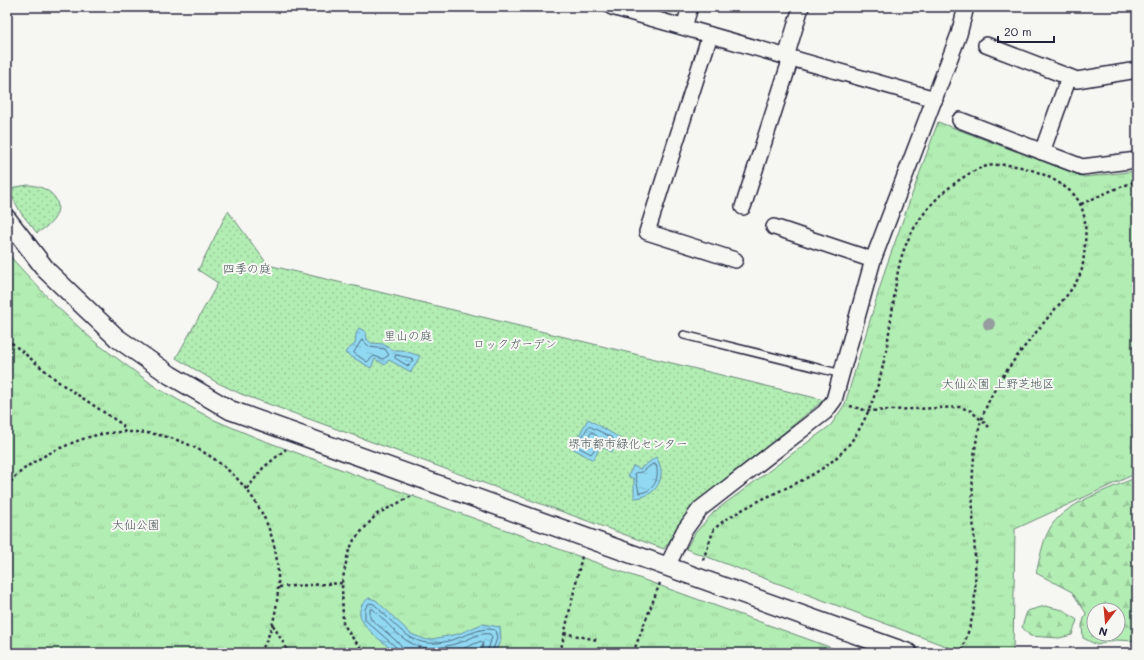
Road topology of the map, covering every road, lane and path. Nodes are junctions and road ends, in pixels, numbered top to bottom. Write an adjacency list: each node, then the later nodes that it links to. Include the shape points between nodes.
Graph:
1 (690, 7): 5 (street)
2 (801, 7): 8 (street)
3 (616, 8): 5 (street)
4 (964, 8): 11 (street, via 959,34)
5 (684, 27): 6 (street)
6 (710, 35): 8 (street); 20 (street, via 647,232)
7 (986, 45): 10 (street)
8 (788, 58): 11 (street); 17 (street)
9 (1137, 70): 10 (street, via 1077,80)
10 (1069, 77): 13 (street)
11 (934, 99): 21 (street)
12 (960, 120): 13 (street)
13 (1042, 152): 14 (street, via 1082,167)
14 (1137, 160)
15 (1137, 181): 16 (path)
16 (1081, 204): 26 (path, via 1066,188 1026,168 1006,164 985,166 946,188 918,223 900,262 886,351); 27 (path, via 1087,234 1082,271 1072,288 1003,375 988,400)
17 (743, 207)
18 (7, 219): 38 (street, via 46,271 118,338 170,375 230,410)
19 (774, 227): 21 (street)
20 (735, 260)
21 (873, 260): 24 (street)
22 (684, 335): 24 (lane)
23 (7, 339): 29 (path, via 60,383 123,425)
24 (843, 374): 25 (street)
25 (834, 400): 26 (path); 38 (street, via 825,412 700,509 684,531)
26 (868, 411): 27 (path, via 960,407 971,411); 37 (path, via 854,437 838,456 823,468 795,485 733,515 714,529)
27 (981, 420): 28 (path); 50 (path, via 974,446 972,474 974,611)
28 (989, 427)
29 (124, 432): 32 (path, via 80,439 39,459); 34 (path, via 154,434 189,444 227,468)
30 (290, 444): 34 (path, via 263,468)
31 (7, 477): 32 (path)
32 (12, 480): 33 (path)
33 (7, 487)
34 (247, 490): 40 (path, via 267,522 274,543)
35 (416, 494): 39 (path, via 377,514 354,540 348,553)
36 (583, 550): 42 (path)
37 (701, 565)
38 (664, 573): 48 (path); 49 (street)
39 (342, 582): 40 (path); 46 (path, via 343,623)
40 (279, 587): 41 (path)
41 (273, 625): 44 (path); 45 (path)
42 (564, 633): 43 (path); 47 (path)
43 (597, 640)
44 (260, 653)
45 (289, 653)
46 (365, 653)
47 (560, 653)
48 (633, 653)
49 (908, 653)
50 (961, 653)

